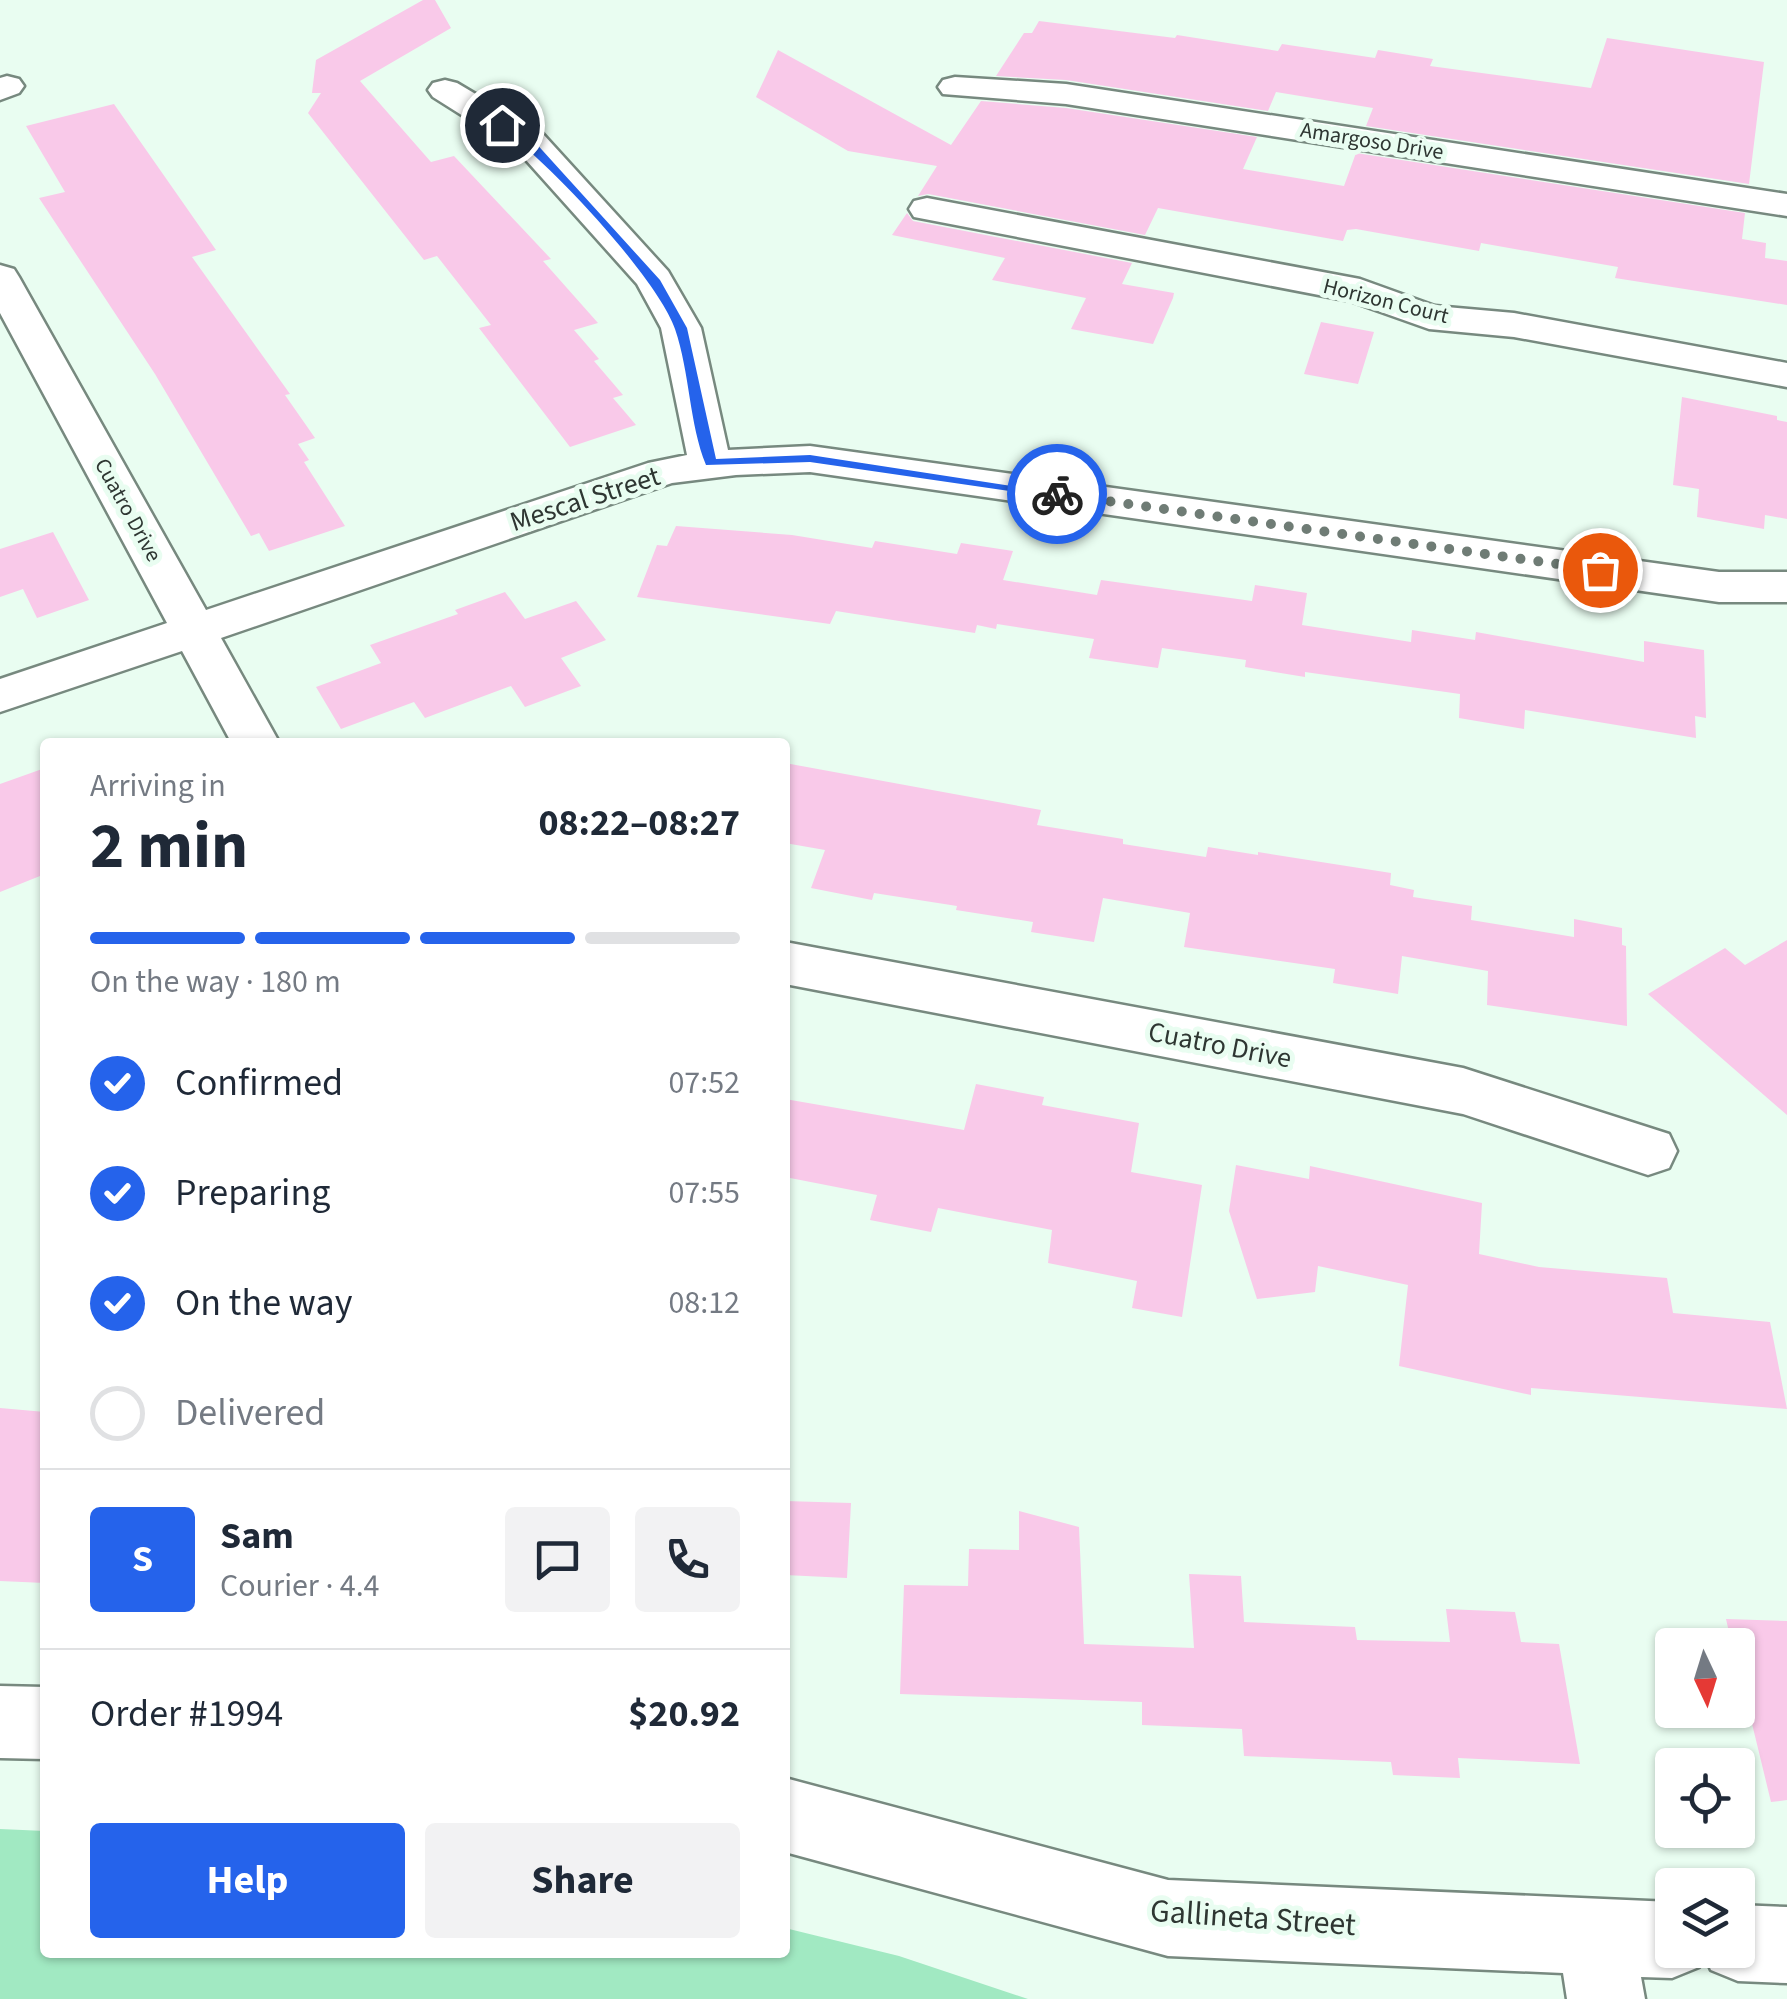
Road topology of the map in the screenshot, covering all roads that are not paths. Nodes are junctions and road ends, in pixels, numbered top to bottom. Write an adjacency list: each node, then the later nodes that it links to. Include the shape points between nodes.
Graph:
1 (955, 87): 3 (street, Amargoso Drive, via 1066,94)
2 (445, 90): 7 (street, via 530,142 654,280 681,328)
3 (1787, 205)
4 (928, 209): 6 (street, Horizon Court, via 1360,291 1429,317 1514,325)
5 (6, 303): 9 (street, Cuatro Drive)
6 (1787, 375)
7 (710, 463): 8 (street, Mescal Street, via 810,458 1719,588); 9 (street, Mescal Street, via 664,472)
8 (1787, 587)
9 (194, 629): 10 (street, Mescal Street); 11 (street, Cuatro Drive)
10 (0, 696)
11 (253, 738)
12 (790, 965): 13 (street, Cuatro Drive, via 1463,1091)
13 (1648, 1151)
14 (0, 1722): 15 (street)
15 (40, 1723)
16 (790, 1816): 20 (street, Gallineta Street, via 1168,1918)
17 (1755, 1944): 18 (street)
18 (1787, 1945)
19 (1655, 1947): 20 (street, Gallineta Street)
20 (1601, 1968)

